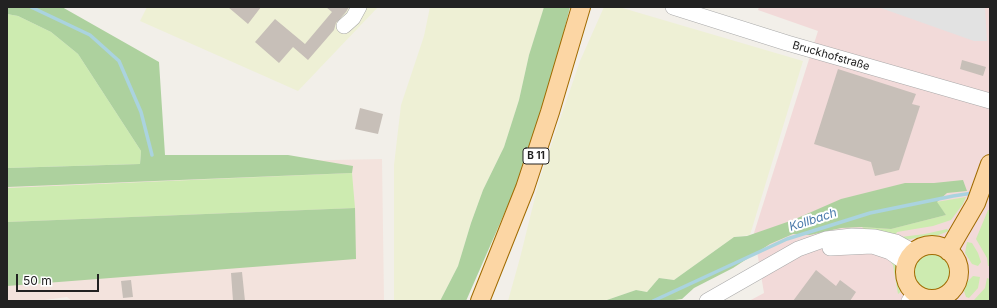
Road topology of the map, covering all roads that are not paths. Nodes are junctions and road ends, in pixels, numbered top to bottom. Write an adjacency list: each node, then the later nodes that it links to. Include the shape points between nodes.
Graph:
1 (359, 7): 4 (street, via 353,18)
2 (581, 7): 11 (main road, B 11, via 525,188)
3 (673, 7): 5 (street, Bruckhofstraße, via 787,43)
4 (344, 26)
5 (990, 101)
6 (990, 164): 7 (main road, via 976,203)
7 (948, 251): 8 (main road, via 940,246 931,245 922,247); 10 (main road, via 955,258 958,270)
8 (910, 257): 9 (main road, via 905,277); 12 (street, via 896,242 876,237 826,239 798,249); 13 (street, via 872,246 819,250 797,258)
9 (912, 297): 10 (main road)
10 (952, 297)
11 (480, 301)
12 (706, 301)
13 (722, 301)

